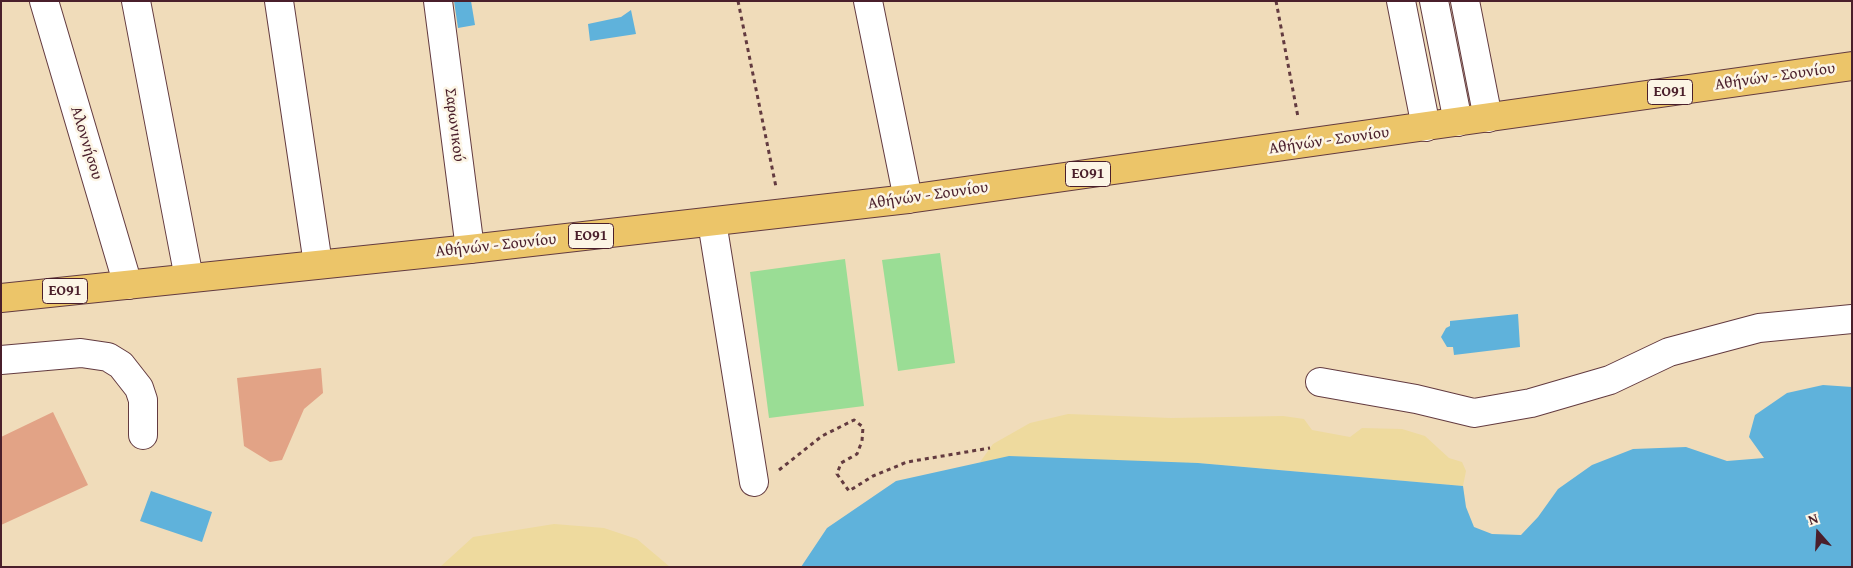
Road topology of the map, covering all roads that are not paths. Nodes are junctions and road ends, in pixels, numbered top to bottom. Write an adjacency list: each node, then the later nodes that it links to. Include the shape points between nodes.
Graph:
1 (44, 1): 18 (street, Αλοννήσου)
2 (136, 1): 17 (street)
3 (279, 1): 16 (street)
4 (438, 1): 15 (street, Σαρωνικού)
5 (868, 1): 13 (street)
6 (1401, 1): 12 (street)
7 (1434, 1): 11 (street)
8 (1465, 1): 10 (street)
9 (1852, 66): 10 (main road, Αθήνών - Σουνίου / ΕΟ91)
10 (1488, 118): 11 (main road, Αθήνών - Σουνίου / ΕΟ91)
11 (1458, 122): 12 (main road, Αθήνών - Σουνίου / ΕΟ91)
12 (1426, 127): 13 (main road, Αθήνών - Σουνίου / ΕΟ91)
13 (908, 199): 14 (main road, Αθήνών - Σουνίου / ΕΟ91)
14 (712, 222): 15 (main road, Αθήνών - Σουνίου / ΕΟ91); 24 (street)
15 (470, 249): 16 (main road, Αθήνών - Σουνίου / ΕΟ91)
16 (318, 264): 17 (main road, Αθήνών - Σουνίου / ΕΟ91)
17 (189, 278): 18 (main road, Αθήνών - Σουνίου / ΕΟ91)
18 (128, 285): 19 (main road, Αθήνών - Σουνίου / ΕΟ91)
19 (1, 298)
20 (1852, 319): 22 (street, via 1759,328 1669,352 1602,382 1531,403 1474,413)
21 (1, 360): 23 (street, via 81,353 108,357 121,365 139,388 143,400)
22 (1320, 382)
23 (143, 435)
24 (754, 482)

